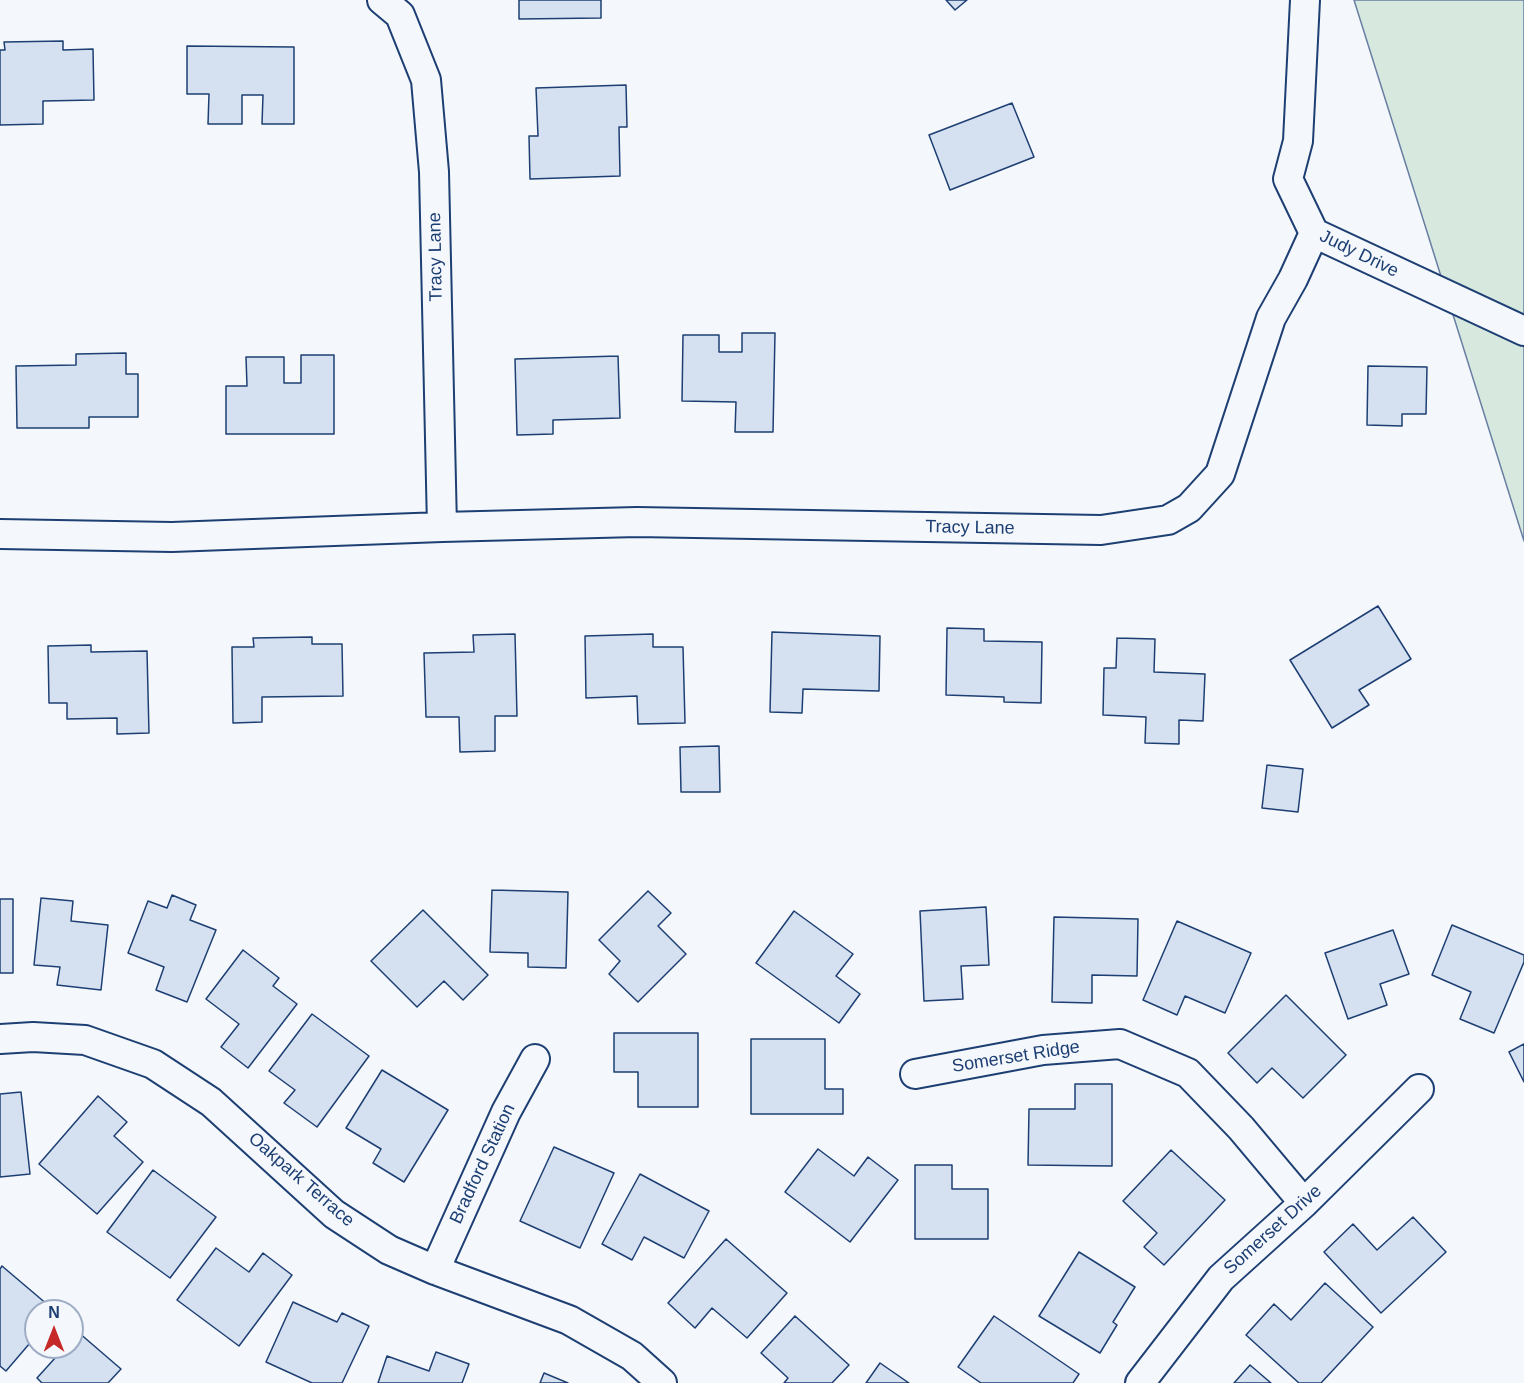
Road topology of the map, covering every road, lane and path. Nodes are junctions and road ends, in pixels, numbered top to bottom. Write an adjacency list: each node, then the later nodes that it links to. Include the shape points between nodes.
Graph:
1 (382, 0): 5 (street, Tracy Lane, via 400,15 426,80 434,172)
2 (1305, 0): 3 (street, Judy Drive, via 1298,141 1288,179)
3 (1314, 233): 4 (street, Judy Drive); 5 (street, Tracy Lane, via 1271,318 1220,474 1189,508 1168,520 1101,530 637,522)
4 (1524, 331)
5 (442, 527): 6 (street, Tracy Lane, via 172,537)
6 (0, 534)
7 (0, 1039): 12 (street, Oakpark Terrace, via 85,1040 153,1064 211,1102 334,1214 389,1250)
8 (535, 1059): 12 (street, Bradford Station, via 506,1112)
9 (915, 1074): 11 (street, Somerset Ridge, via 1043,1050 1120,1044 1188,1073)
10 (1419, 1089): 11 (street, Somerset Drive)
11 (1304, 1203): 14 (street, Somerset Drive, via 1221,1278)
12 (435, 1270): 13 (street, Oakpark Terrace, via 569,1320 632,1356)
13 (662, 1383)
14 (1140, 1383)

